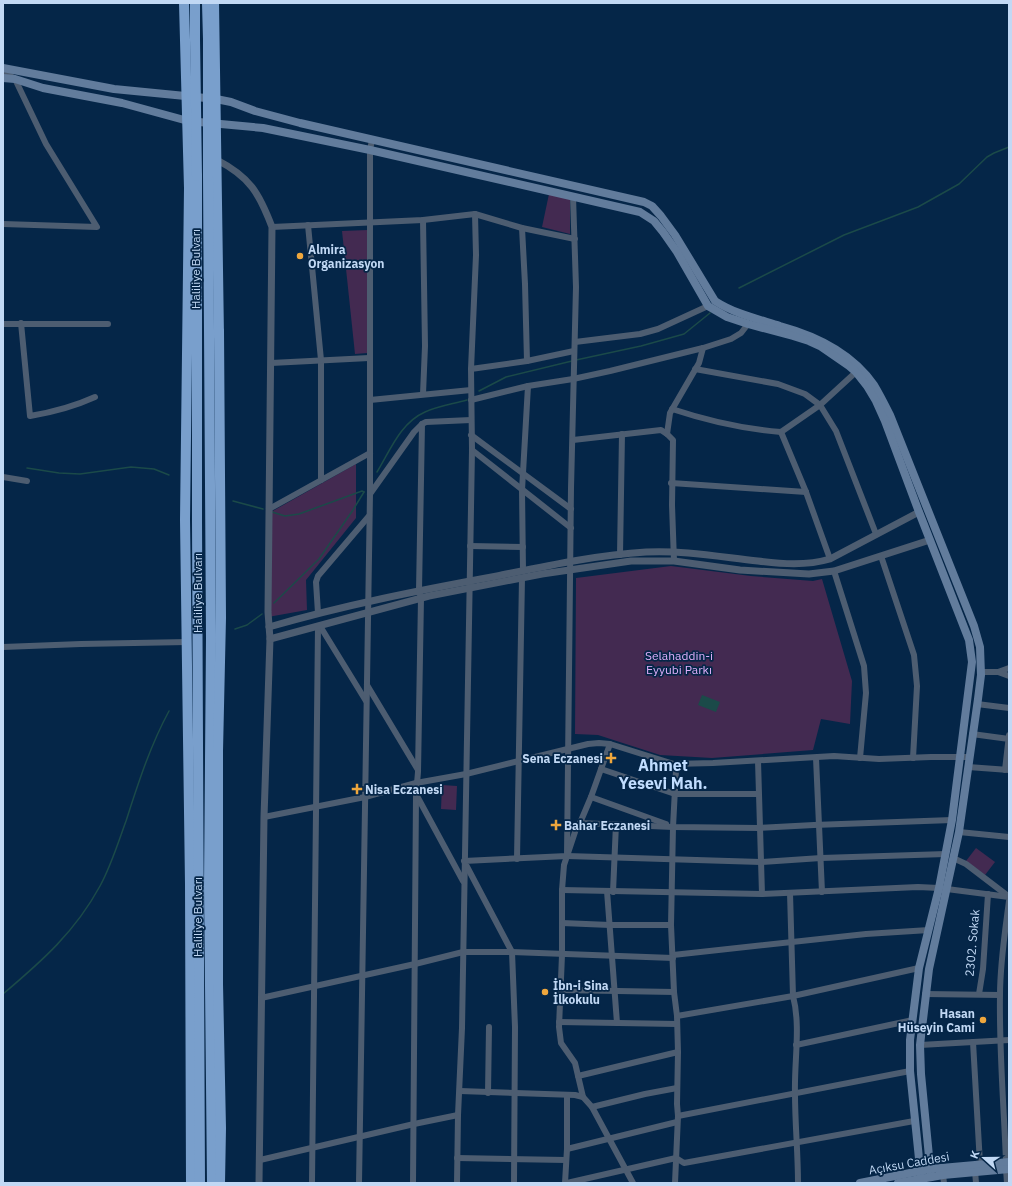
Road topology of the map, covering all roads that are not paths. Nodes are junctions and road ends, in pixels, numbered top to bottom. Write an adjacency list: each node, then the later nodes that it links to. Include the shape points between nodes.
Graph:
1 (184, 3): 9 (highway)
2 (195, 3): 59 (highway, Haliliye Bulvarı, bridge)
3 (207, 3): 61 (highway, Haliliye Bulvarı, bridge)
4 (214, 3): 10 (highway)
5 (3, 68): 9 (main road, via 114,89)
6 (3, 71): 8 (street)
7 (3, 78): 8 (main road)
8 (15, 79): 11 (main road, via 43,88 122,103); 20 (street, via 46,144 97,227)
9 (186, 96): 10 (main road); 11 (highway)
10 (216, 99): 12 (highway); 13 (main road)
11 (188, 121): 12 (main road); 38 (highway)
12 (216, 124): 14 (main road, via 263,128); 15 (highway)
13 (372, 140): 14 (street); 103 (main road, via 644,202 652,206 675,235 715,301 741,314 812,336 855,364 866,374 890,415 974,626 980,647)
14 (370, 150): 16 (main road); 19 (street)
15 (217, 160): 22 (street, via 243,176 254,189); 30 (highway)
16 (573, 196): 24 (street); 25 (main road, via 640,212 654,221 677,252)
17 (475, 214): 18 (street); 23 (street); 39 (street, via 476,255)
18 (423, 220): 19 (street); 45 (street)
19 (370, 221): 21 (street); 34 (street)
20 (3, 224)
21 (308, 225): 22 (street); 35 (street)
22 (272, 227): 37 (street)
23 (522, 228): 24 (street); 36 (street)
24 (575, 238): 31 (street)
25 (708, 306): 29 (main road, via 727,317); 31 (street, via 658,329 640,334)
26 (20, 323): 27 (street); 28 (street); 46 (street, via 30,416 73,407)
27 (3, 324)
28 (108, 324)
29 (748, 324): 32 (street, via 741,333 731,339); 41 (main road, via 809,341 831,353)
30 (219, 330): 61 (highway); 114 (highway, via 221,618)
31 (575, 342): 33 (street)
32 (703, 348): 40 (street); 42 (street)
33 (574, 354): 36 (street); 42 (street)
34 (369, 358): 35 (street); 47 (street)
35 (320, 360): 37 (street); 64 (street)
36 (527, 361): 39 (street)
37 (271, 363): 70 (street)
38 (188, 366): 59 (highway); 100 (highway, via 185,520)
39 (471, 369): 44 (street)
40 (695, 369): 49 (street, via 778,384 806,394); 50 (street)
41 (856, 372): 49 (street); 72 (main road, via 880,410)
42 (573, 379): 43 (street); 57 (street)
43 (528, 386): 48 (street); 62 (street)
44 (471, 390): 45 (street); 48 (street)
45 (423, 394): 47 (street)
46 (95, 397)
47 (370, 400): 60 (street)
48 (471, 400): 51 (street)
49 (820, 404): 53 (street); 75 (street, via 836,431)
50 (672, 409): 53 (street, via 700,419 755,430); 55 (street)
51 (471, 420): 52 (street); 56 (street)
52 (422, 424): 69 (street); 91 (street)
53 (781, 432): 68 (street)
54 (622, 434): 55 (street, via 661,430); 57 (street); 80 (street)
55 (667, 434): 66 (street, via 673,440)
56 (471, 435): 58 (street); 62 (street)
57 (573, 440): 71 (street)
58 (472, 450): 67 (street); 77 (street)
59 (198, 452): 98 (highway, Haliliye Bulvarı)
60 (370, 453): 64 (street); 69 (street)
61 (210, 454): 97 (highway, Haliliye Bulvarı)
62 (523, 474): 67 (street); 71 (street)
63 (3, 477): 65 (street)
64 (321, 480): 70 (street)
65 (27, 481)
66 (671, 483): 68 (street); 79 (street)
67 (522, 490): 74 (street); 78 (street)
68 (806, 492): 82 (street)
69 (370, 494): 73 (street)
70 (269, 509): 96 (street)
71 (571, 509): 74 (street)
72 (918, 512): 75 (street); 76 (main road)
73 (369, 516): 92 (street); 94 (street, via 318,576)
74 (571, 528): 84 (street)
75 (876, 534): 82 (street)
76 (930, 540): 81 (street); 115 (main road, via 969,640 972,662)
77 (470, 546): 78 (street); 89 (street)
78 (522, 547): 85 (street)
79 (674, 552): 80 (street); 82 (street, via 783,564 816,563); 83 (street)
80 (620, 555): 84 (street)
81 (882, 556): 87 (street); 118 (street, via 914,655 917,686)
82 (830, 559)
83 (674, 561): 86 (street, via 631,561); 87 (street, via 740,570 809,574)
84 (571, 562): 85 (street); 86 (street)
85 (523, 570): 89 (street)
86 (571, 571): 88 (street); 113 (street)
87 (834, 571): 117 (street, via 864,666 866,693)
88 (522, 578): 90 (street); 120 (street)
89 (470, 581): 90 (street); 91 (street)
90 (469, 588): 91 (street); 127 (street)
91 (420, 595): 92 (street); 93 (street); 126 (street)
92 (368, 602): 93 (street); 94 (street)
93 (368, 611): 95 (street); 106 (street)
94 (318, 613): 96 (street)
95 (319, 626): 99 (street); 107 (street); 134 (street)
96 (269, 627): 99 (street)
97 (211, 638): 114 (highway); 230 (highway, Haliliye Bulvarı, via 209,886)
98 (198, 639): 119 (highway); 229 (highway, Haliliye Bulvarı)
99 (270, 639): 135 (street)
100 (187, 642): 101 (street); 119 (highway)
101 (3, 647)
102 (1009, 668): 104 (street)
103 (981, 672): 104 (street); 108 (main road)
104 (998, 672): 105 (street)
105 (1009, 676)
106 (367, 685): 107 (street); 126 (street)
107 (366, 701): 132 (street)
108 (977, 704): 109 (street); 110 (main road)
109 (1009, 708)
110 (972, 734): 111 (street); 115 (main road)
111 (1009, 737): 125 (street)
112 (610, 744): 113 (street, via 588,744); 122 (street); 124 (street)
113 (568, 749): 120 (street); 144 (street)
114 (218, 751): 231 (highway)
115 (965, 757): 118 (street); 123 (main road); 136 (main road)
116 (816, 758): 117 (street); 121 (street); 139 (street)
117 (860, 758): 118 (street)
118 (913, 758)
119 (189, 759): 228 (highway)
120 (518, 760): 127 (street); 148 (street)
121 (758, 761): 122 (street); 130 (street)
122 (674, 764): 129 (street)
123 (968, 767): 125 (street); 142 (main road)
124 (601, 769): 129 (street); 133 (street)
125 (1007, 770)
126 (418, 772): 128 (street)
127 (466, 774): 128 (street); 150 (street)
128 (416, 783): 131 (street); 132 (street)
129 (675, 794): 130 (street); 140 (street)
130 (758, 794): 141 (street)
131 (416, 795): 152 (street); 173 (street)
132 (365, 797): 134 (street); 175 (street)
133 (591, 797): 137 (street); 140 (street)
134 (316, 807): 135 (street); 176 (street)
135 (264, 817): 184 (street)
136 (952, 820): 139 (street); 145 (main road)
137 (580, 823): 138 (street); 144 (street)
138 (616, 824): 140 (street); 146 (street)
139 (818, 825): 141 (street); 147 (street)
140 (673, 827): 141 (street); 149 (street)
141 (760, 828): 151 (street)
142 (959, 832): 143 (street); 145 (main road)
143 (1009, 836)
144 (567, 856): 146 (street); 148 (street); 154 (street)
145 (950, 856): 147 (street); 153 (main road); 161 (street, via 966,864)
146 (614, 858): 149 (street); 155 (street)
147 (821, 858): 151 (street); 156 (street)
148 (517, 859): 150 (street)
149 (673, 860): 151 (street); 157 (street)
150 (464, 861): 152 (street); 169 (street)
151 (761, 862): 159 (street)
152 (464, 882): 168 (street)
153 (943, 888): 156 (street); 160 (street); 166 (main road); 180 (main road)
154 (562, 890): 155 (street); 163 (street)
155 (610, 891): 157 (street); 164 (street)
156 (822, 892): 158 (street)
157 (671, 893): 159 (street); 165 (street)
158 (790, 893): 159 (street); 167 (street)
159 (762, 894)
160 (988, 894): 161 (street); 181 (street, 2302. Sokak)
161 (1009, 897)
162 (1009, 900): 182 (street)
163 (562, 923): 164 (street); 170 (street)
164 (610, 925): 165 (street); 171 (street)
165 (671, 925): 172 (street)
166 (929, 930): 167 (street); 174 (main road)
167 (792, 943): 172 (street); 183 (street)
168 (463, 952): 169 (street); 173 (street); 200 (street)
169 (512, 952): 170 (street); 202 (street)
170 (562, 954): 171 (street); 177 (street)
171 (612, 956): 172 (street); 178 (street)
172 (673, 956): 179 (street)
173 (415, 964): 175 (street); 210 (street)
174 (919, 968): 183 (street); 186 (main road)
175 (363, 975): 176 (street); 211 (street)
176 (313, 987): 184 (street); 214 (street)
177 (561, 990): 178 (street); 187 (street)
178 (614, 991): 179 (street); 188 (street)
179 (674, 992): 185 (street)
180 (925, 994): 181 (street); 195 (main road)
181 (979, 994): 182 (street)
182 (1000, 994): 192 (street)
183 (793, 996): 185 (street); 194 (street)
184 (261, 998): 219 (street)
185 (677, 1016): 189 (street)
186 (913, 1020): 194 (street); 197 (main road)
187 (559, 1022): 188 (street); 198 (street, via 561,1043 575,1064)
188 (617, 1023): 189 (street)
189 (677, 1024): 196 (street)
190 (488, 1027): 201 (street)
191 (1009, 1040): 192 (street)
192 (1000, 1041): 193 (street); 221 (street)
193 (973, 1042): 195 (street); 222 (street)
194 (796, 1045): 204 (street)
195 (920, 1045): 224 (main road)
196 (678, 1052): 198 (street); 199 (street)
197 (910, 1071): 204 (street); 209 (main road)
198 (578, 1076): 205 (street)
199 (677, 1088): 206 (street); 208 (street)
200 (460, 1091): 201 (street); 207 (street)
201 (488, 1092): 202 (street)
202 (515, 1094): 203 (street); 217 (street)
203 (567, 1094): 205 (street); 215 (street)
204 (795, 1094): 208 (street); 213 (street)
205 (583, 1098): 206 (street)
206 (592, 1107): 212 (street)
207 (458, 1115): 210 (street); 216 (street)
208 (678, 1119): 212 (street); 218 (street)
209 (914, 1121): 213 (street); 225 (main road)
210 (414, 1124): 211 (street); 235 (street)
211 (360, 1137): 214 (street); 234 (street)
212 (609, 1138): 215 (street); 223 (street)
213 (797, 1142): 218 (street, via 684,1163); 241 (street)
214 (312, 1148): 219 (street); 233 (street)
215 (567, 1149): 220 (street)
216 (457, 1158): 217 (street); 236 (street)
217 (514, 1158): 220 (street); 237 (street)
218 (676, 1158): 223 (street); 240 (street)
219 (260, 1160): 232 (street)
220 (566, 1160): 238 (street)
221 (1008, 1165): 222 (main road, Açıksu Caddesi); 245 (street)
222 (977, 1168): 224 (main road, Açıksu Caddesi); 226 (main road, Açıksu Caddesi); 244 (street)
223 (626, 1169): 238 (street); 239 (street)
224 (930, 1173): 225 (main road, Açıksu Caddesi); 226 (main road, Açıksu Caddesi)
225 (920, 1175): 227 (main road, Açıksu Caddesi); 242 (main road, Açıksu Caddesi)
226 (944, 1179)
227 (912, 1181): 243 (main road, Açıksu Caddesi)
228 (191, 1183)
229 (200, 1183)
230 (212, 1183)
231 (220, 1183)
232 (259, 1183)
233 (312, 1183)
234 (359, 1183)
235 (413, 1183)
236 (458, 1183)
237 (514, 1183)
238 (566, 1183)
239 (633, 1183)
240 (675, 1183)
241 (798, 1183)
242 (860, 1183)
243 (898, 1183)
244 (976, 1183)
245 (1007, 1183)

